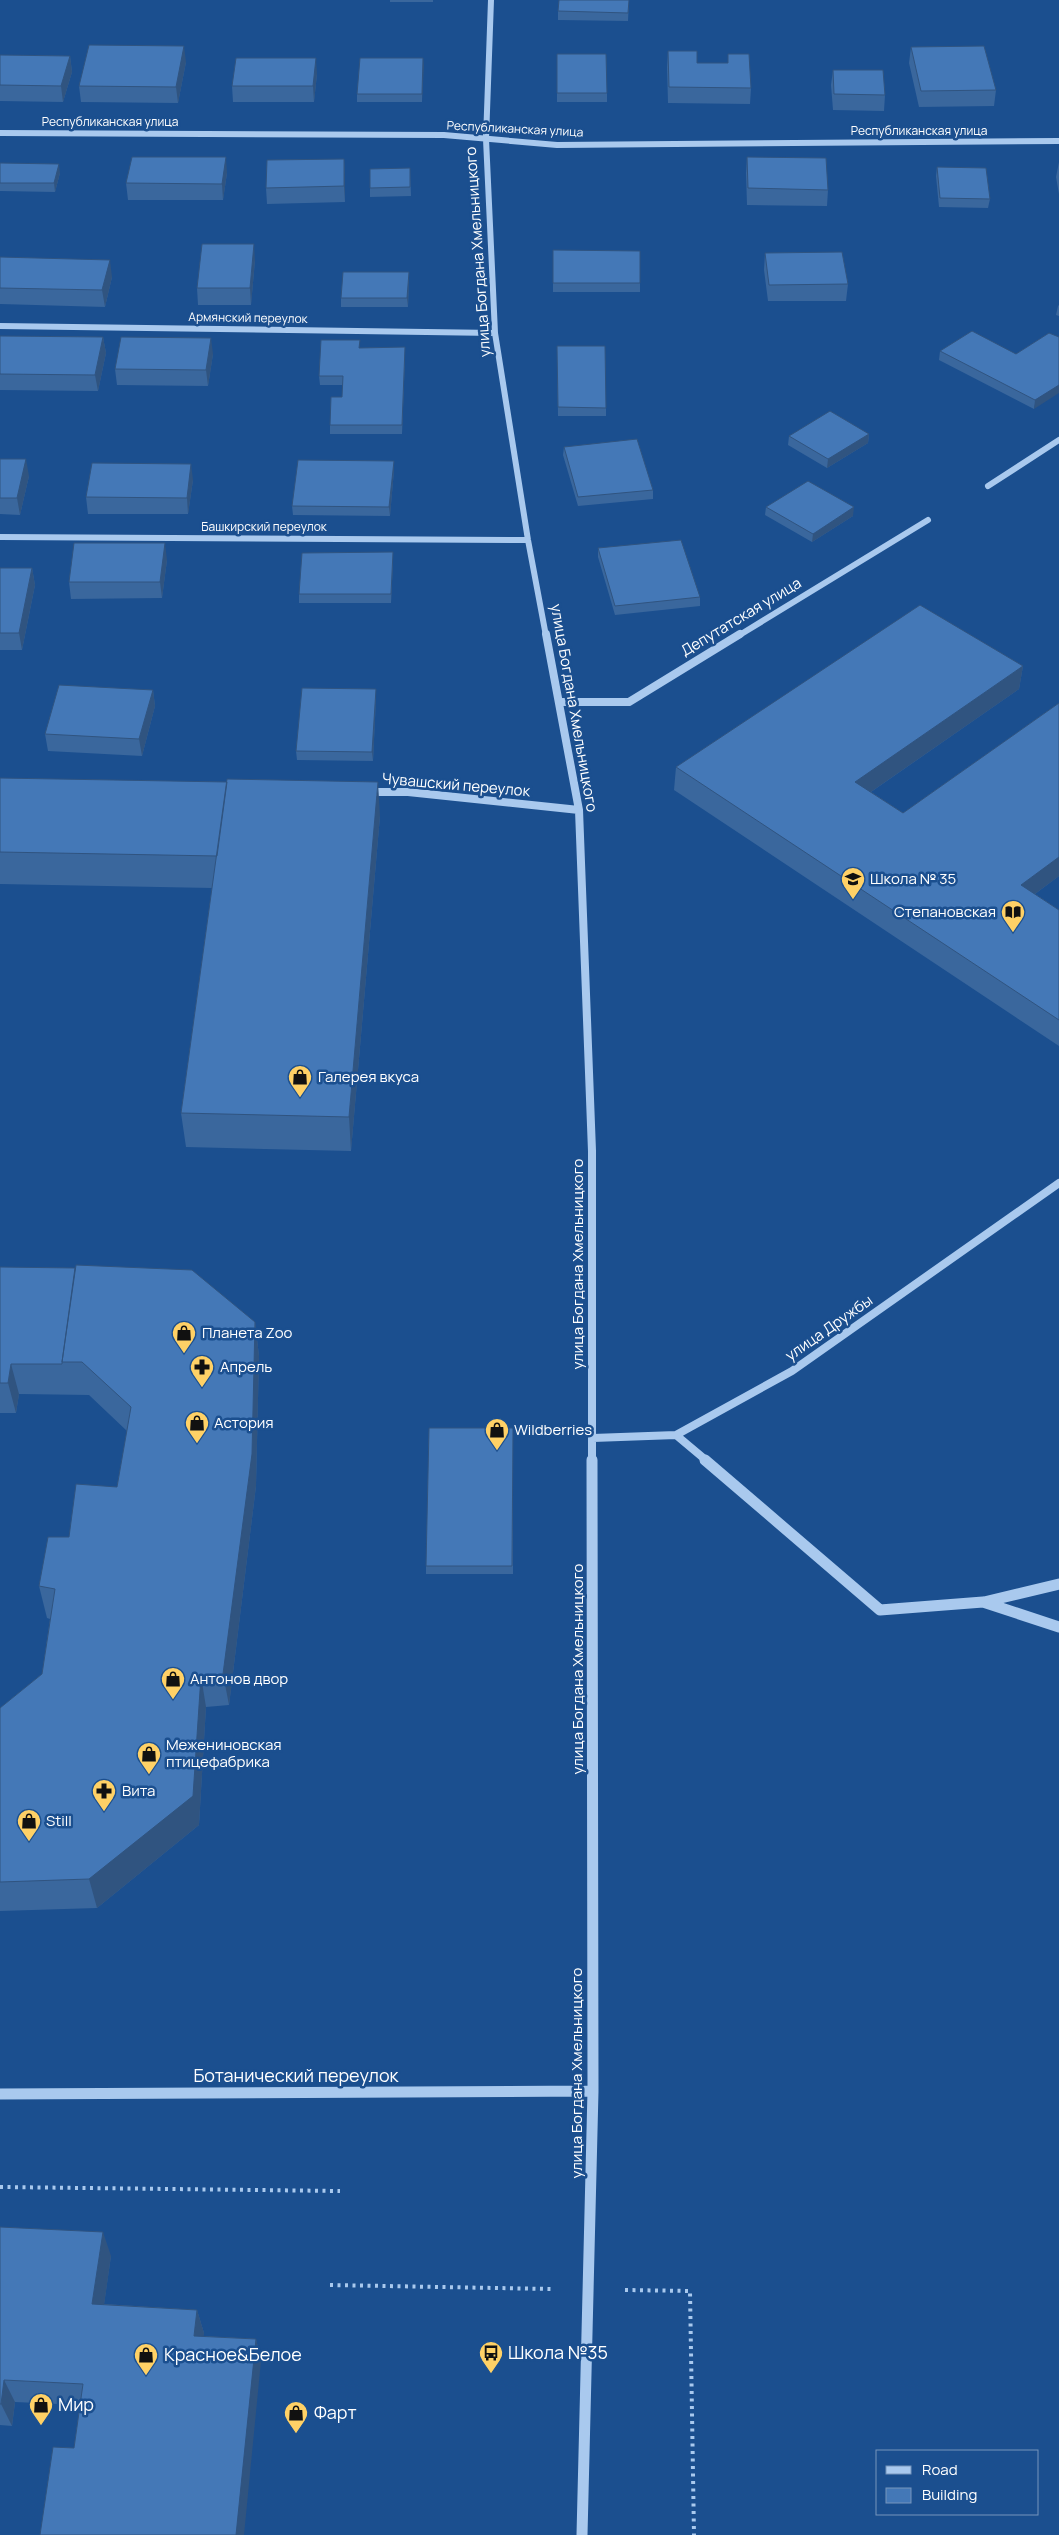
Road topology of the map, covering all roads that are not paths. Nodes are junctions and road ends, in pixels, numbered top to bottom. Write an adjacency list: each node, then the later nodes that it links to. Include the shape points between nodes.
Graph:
1 (491, 0): 3 (street, улица Богдана Хмельницкого)
2 (0, 133): 3 (street, Республиканская улица)
3 (486, 138): 4 (street, Республиканская улица, via 558,144); 6 (street, улица Богдана Хмельницкого)
4 (1059, 141)
5 (0, 326): 6 (street, Армянский переулок)
6 (495, 333): 11 (street, улица Богдана Хмельницкого)
7 (1059, 440): 8 (street)
8 (988, 486)
9 (928, 520): 12 (street, Депутатская улица, via 628,702)
10 (0, 536): 11 (street, Башкирский переулок)
11 (528, 540): 12 (street, улица Богдана Хмельницкого)
12 (559, 702): 14 (street, улица Богдана Хмельницкого)
13 (358, 792): 14 (street, Чувашский переулок, via 408,792)
14 (579, 810): 17 (street, улица Богдана Хмельницкого, via 592,1151)
15 (1059, 1183): 16 (street, улица Дружбы, via 792,1371)
16 (676, 1435): 17 (street, улица Дружбы); 19 (street, via 880,1610)
17 (593, 1438): 21 (street, улица Богдана Хмельницкого)
18 (1059, 1584): 19 (street)
19 (983, 1602): 20 (street)
20 (1059, 1627)
21 (593, 2091): 22 (street, Ботанический переулок); 23 (street, улица Богдана Хмельницкого)
22 (0, 2094)
23 (582, 2535)

